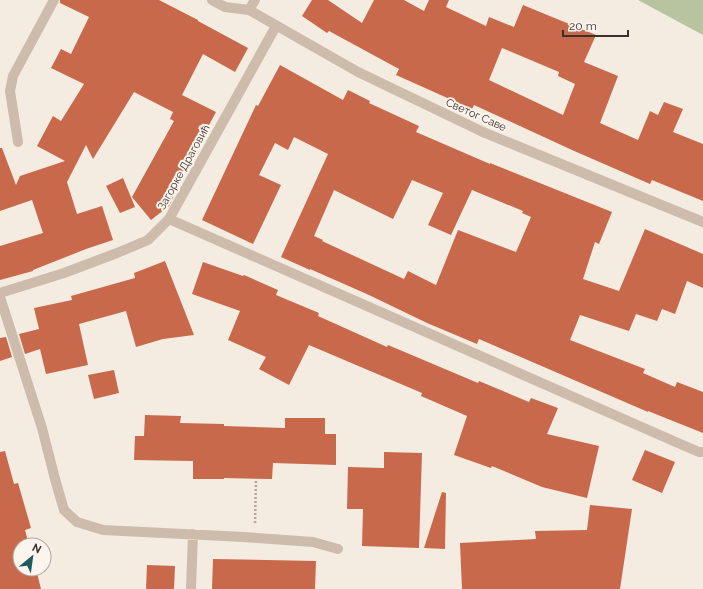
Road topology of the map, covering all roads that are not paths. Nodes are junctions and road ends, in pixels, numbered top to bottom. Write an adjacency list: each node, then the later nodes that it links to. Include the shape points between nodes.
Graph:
1 (54, 0): 7 (street, via 13,76 10,91)
2 (212, 0): 5 (street, Светог Саве, via 225,7)
3 (244, 0): 5 (street)
4 (255, 0): 5 (street)
5 (249, 10): 6 (street, Светог Саве)
6 (276, 26): 8 (street, Загорке Драговић); 9 (street, Светог Саве, via 358,72 483,132)
7 (18, 142)
8 (169, 219): 10 (street, Загорке Драговић, via 148,240 64,273); 12 (street, via 678,444)
9 (703, 222)
10 (0, 293)
11 (0, 297): 13 (street, via 42,428 64,510 77,522 103,530)
12 (703, 452)
13 (193, 534): 14 (street, via 313,542); 15 (street)
14 (338, 549)
15 (191, 589)

